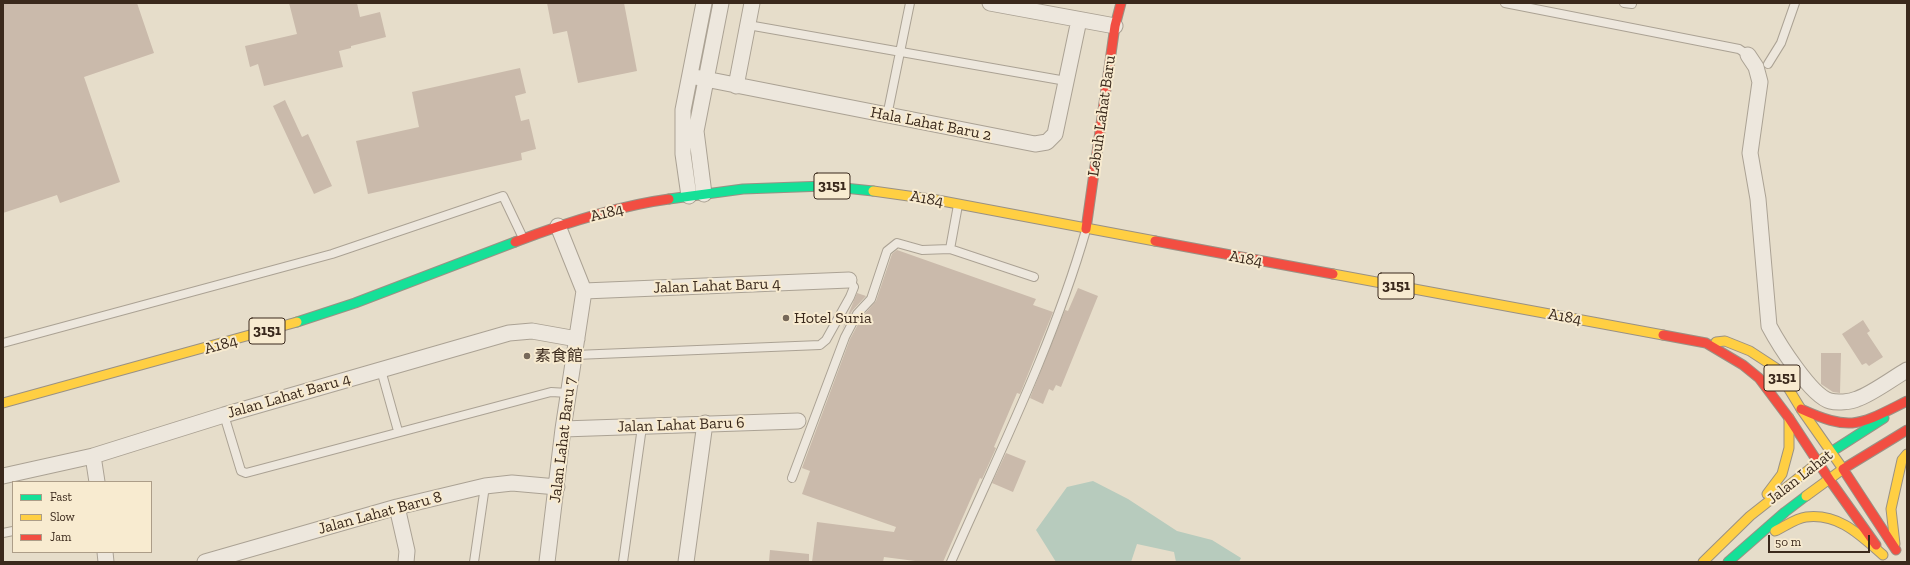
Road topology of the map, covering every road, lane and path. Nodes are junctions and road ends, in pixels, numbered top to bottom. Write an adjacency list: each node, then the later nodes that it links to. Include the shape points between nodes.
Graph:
1 (704, 3): 17 (street)
2 (721, 3): 18 (street)
3 (752, 3): 12 (street)
4 (910, 3): 14 (lane)
5 (990, 3): 11 (street)
6 (1121, 3): 13 (main road, Lebuh Lahat Baru)
7 (1505, 3): 15 (lane, via 1739,49)
8 (1624, 3): 9 (lane)
9 (1632, 3)
10 (1795, 3): 16 (lane, via 1781,43)
11 (1079, 20): 13 (street); 19 (street, Hala Lahat Baru 2)
12 (748, 25): 14 (lane); 20 (street)
13 (1115, 26): 25 (main road, Lebuh Lahat Baru)
14 (900, 52): 19 (lane); 21 (lane)
15 (1748, 55): 36 (street, via 1756,67 1760,82 1750,153 1758,199 1769,326 1772,332 1798,372 1821,397 1830,401 1858,399)
16 (1768, 64)
17 (690, 76): 18 (street, Hala Lahat Baru 2); 22 (street, via 683,110 683,154)
18 (706, 80): 20 (street, Hala Lahat Baru 2); 22 (street, via 696,131)
19 (1066, 81): 21 (street, Hala Lahat Baru 2, via 1055,134 1047,142 1035,144)
20 (736, 86): 21 (street, Hala Lahat Baru 2)
21 (887, 116)
22 (697, 195): 23 (main road, A184 / 3151, via 743,189 825,186 892,193); 24 (main road, A184 / 3151, via 634,206)
23 (958, 205): 25 (main road, A184 / 3151); 27 (lane)
24 (558, 226): 26 (main road, A184 / 3151); 30 (street)
25 (1086, 229): 33 (main road, A184 / 3151); 71 (lane, via 1072,279 1050,338)
26 (524, 239): 32 (lane, via 503,196 332,254); 39 (main road, A184 / 3151, via 355,303 283,327)
27 (950, 249): 28 (lane); 55 (lane, via 922,250 896,243 887,252 871,299 857,314 845,337)
28 (1034, 277)
29 (849, 280): 30 (street, Jalan Lahat Baru 4); 34 (lane, via 854,287 850,297 826,340 820,344)
30 (584, 291): 31 (street, Jalan Lahat Baru 7)
31 (577, 339): 34 (street, Jalan Lahat Baru 7); 35 (street, Jalan Lahat Baru 4, via 532,331 509,333)
32 (3, 343)
33 (1706, 343): 40 (main road, 3151, via 1725,341 1750,351 1776,368); 42 (main road, A184 / 3151, via 1743,365 1759,378)
34 (575, 355): 37 (street, Jalan Lahat Baru 7)
35 (381, 370): 41 (street, Jalan Lahat Baru 4); 48 (lane)
36 (1907, 370)
37 (568, 393): 46 (street, Jalan Lahat Baru 7); 48 (lane, via 550,392)
38 (1907, 402): 40 (main road, via 1852,424 1826,420); 49 (main road, Jalan Lahat)
39 (3, 403)
40 (1801, 410): 49 (main road, 3151)
41 (224, 415): 48 (lane, via 241,471 246,473); 51 (street, Jalan Lahat Baru 4)
42 (1789, 418): 52 (main road, A184 / 3151); 61 (main road, via 1789,448 1782,474)
43 (798, 421): 44 (street, Jalan Lahat Baru 6)
44 (705, 423): 45 (street, Jalan Lahat Baru 6); 70 (street)
45 (642, 427): 46 (street, Jalan Lahat Baru 6); 69 (lane)
46 (563, 429): 59 (street, Jalan Lahat Baru 7)
47 (1907, 430): 53 (main road, Jalan Lahat)
48 (398, 431)
49 (1831, 452): 52 (main road, Jalan Lahat); 53 (main road, 3151)
50 (1907, 454): 63 (main road, via 1902,460 1891,509)
51 (93, 456): 54 (street, Jalan Lahat Baru 4); 57 (street)
52 (1819, 461): 56 (main road, 3151); 61 (main road, Jalan Lahat)
53 (1843, 469): 56 (main road, Jalan Lahat); 63 (main road)
54 (3, 476)
55 (792, 478)
56 (1829, 479): 62 (main road, Jalan Lahat); 64 (main road)
57 (97, 481)
58 (485, 486): 59 (street, Jalan Lahat Baru 8, via 512,482); 60 (street, Jalan Lahat Baru 8); 67 (lane)
59 (557, 487): 68 (street, Jalan Lahat Baru 7)
60 (397, 508): 65 (street, Jalan Lahat Baru 8); 66 (street, via 407,551)
61 (1750, 516): 72 (main road, Jalan Lahat)
62 (1748, 544): 64 (main road, via 1805,517 1828,518 1846,524); 73 (main road, Jalan Lahat)
63 (1896, 550): 75 (main road)
64 (1883, 555): 74 (main road)
65 (205, 562)
66 (406, 562)
67 (474, 562)
68 (547, 562)
69 (623, 562)
70 (686, 562)
71 (951, 562)
72 (1702, 562)
73 (1728, 562)
74 (1892, 562)
75 (1899, 562)

